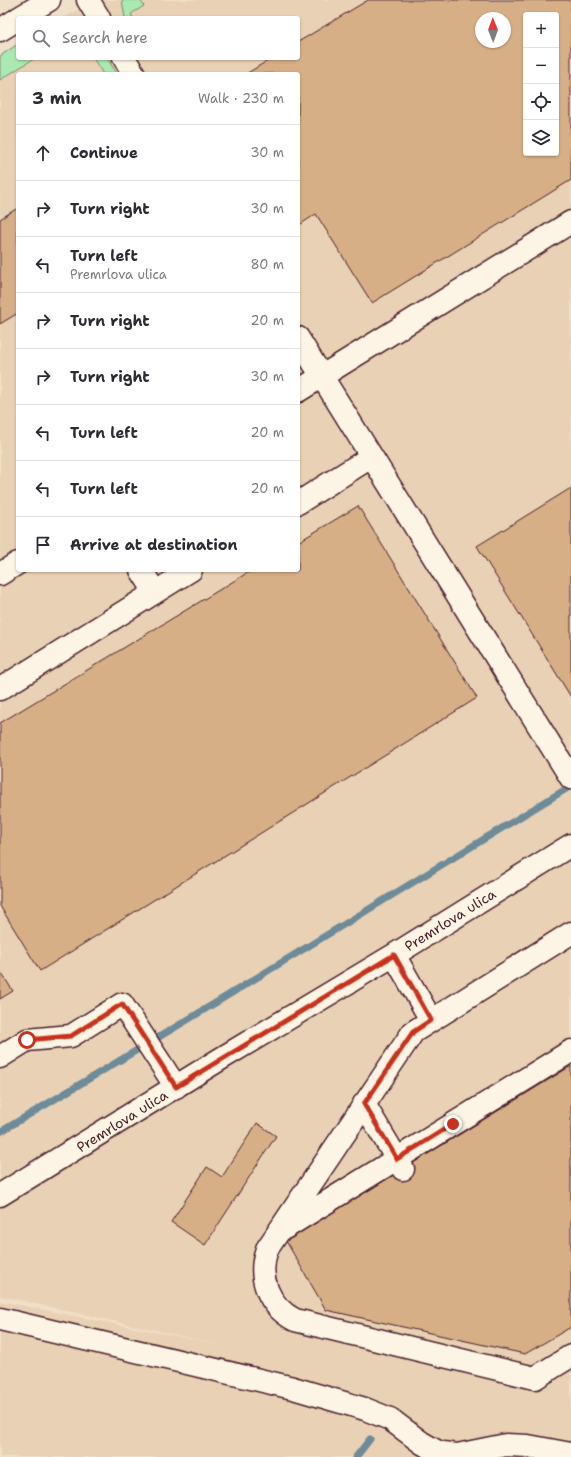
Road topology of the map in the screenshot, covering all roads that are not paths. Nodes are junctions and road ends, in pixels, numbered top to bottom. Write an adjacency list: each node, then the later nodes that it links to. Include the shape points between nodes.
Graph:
1 (49, 0): 3 (street)
2 (88, 0): 4 (street)
3 (21, 16)
4 (98, 16)
5 (16, 19): 6 (street)
6 (0, 30)
7 (125, 60): 8 (street)
8 (133, 72)
9 (571, 222): 11 (street)
10 (300, 341): 11 (street)
11 (322, 376): 12 (street); 13 (street)
12 (300, 390)
13 (371, 458): 14 (street); 21 (street)
14 (300, 502)
15 (16, 564): 18 (street)
16 (142, 572): 19 (street)
17 (188, 572): 19 (street)
18 (0, 574)
19 (155, 592): 20 (street)
20 (0, 689)
21 (570, 776)
22 (571, 845): 24 (street, Premrlova ulica)
23 (571, 933): 25 (street)
24 (394, 955): 25 (street); 28 (street, Premrlova ulica)
25 (431, 1020): 29 (street, via 413,1032)
26 (571, 1052): 30 (street)
27 (0, 1056): 28 (street, via 27,1040 71,1036 122,1004)
28 (176, 1087): 31 (street, Premrlova ulica)
29 (364, 1104): 30 (street); 32 (street)
30 (400, 1164): 32 (street)
31 (0, 1195)
32 (279, 1232): 34 (street, via 267,1249 263,1261 265,1286 276,1306 295,1320 535,1378)
33 (0, 1319): 35 (street, via 293,1388 365,1409 390,1419 438,1452 457,1455 506,1444)
34 (571, 1356)
35 (571, 1454)

